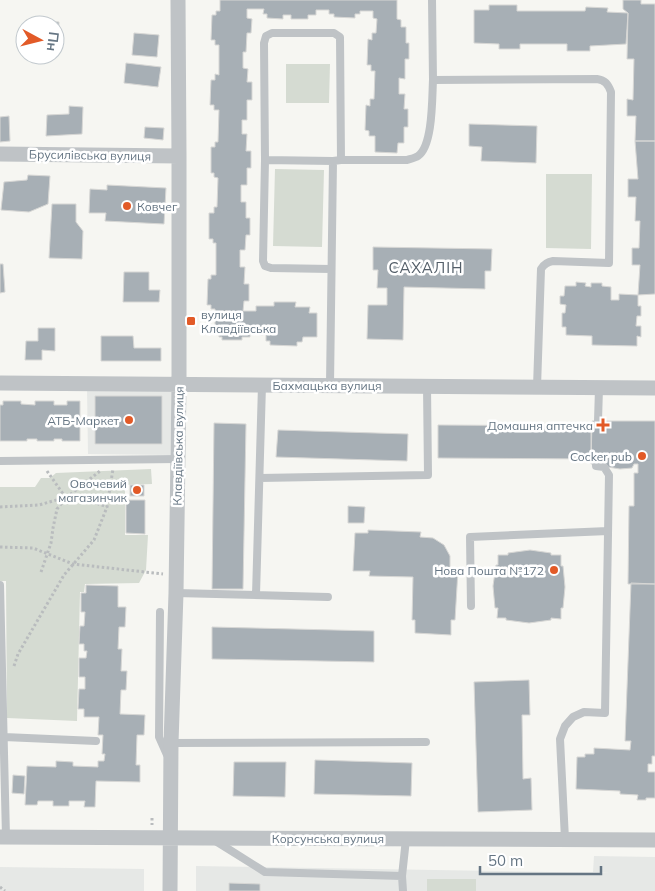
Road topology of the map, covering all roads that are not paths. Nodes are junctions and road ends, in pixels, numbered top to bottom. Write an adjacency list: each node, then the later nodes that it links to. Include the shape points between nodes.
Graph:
1 (178, 0): 5 (street, Клавдіївська вулиця)
2 (432, 0): 3 (lane)
3 (433, 80): 7 (lane, via 429,136 417,157 407,160); 14 (lane, via 597,79 606,82 611,92 609,263 553,261 541,269)
4 (0, 154): 5 (street, Брусилівська вулиця)
5 (179, 156): 10 (street, Клавдіївська вулиця)
6 (265, 160): 7 (lane); 7 (lane, via 264,43 272,32 334,33 340,37); 8 (lane, via 265,266)
7 (337, 160): 8 (lane)
8 (331, 269): 12 (lane)
9 (0, 383): 10 (street, Бахмацька вулиця)
10 (179, 384): 11 (street, Бахмацька вулиця); 18 (street, Клавдіївська вулиця)
11 (262, 385): 12 (street, Бахмацька вулиця); 21 (lane)
12 (330, 386): 13 (street, Бахмацька вулиця)
13 (427, 386): 14 (street, Бахмацька вулиця); 21 (lane, via 428,475)
14 (537, 387): 15 (street, Бахмацька вулиця)
15 (599, 388): 16 (street, Бахмацька вулиця); 17 (lane)
16 (655, 388)
17 (598, 421)
18 (178, 459): 19 (lane); 24 (street, Клавдіївська вулиця)
19 (0, 461)
20 (596, 464): 22 (lane, via 604,467 609,476)
21 (260, 478): 25 (lane)
22 (608, 531): 27 (lane, via 470,537); 39 (lane, via 605,713 584,712 573,717 560,739)
23 (0, 585): 29 (lane)
24 (176, 593): 25 (lane); 33 (street, Клавдіївська вулиця)
25 (256, 595): 26 (lane)
26 (328, 596)
27 (471, 606)
28 (160, 612): 34 (lane, via 159,738)
29 (1, 701): 30 (lane)
30 (4, 737): 31 (lane); 35 (lane)
31 (96, 741)
32 (426, 742): 33 (lane)
33 (171, 743): 34 (street, Клавдіївська вулиця)
34 (171, 763): 36 (street, Клавдіївська вулиця)
35 (3, 837): 36 (street, Корсунська вулиця)
36 (170, 838): 37 (street, Корсунська вулиця); 42 (street, Клавдіївська вулиця)
37 (210, 838): 38 (street, Корсунська вулиця); 41 (lane, via 265,872)
38 (406, 839): 39 (street, Корсунська вулиця); 41 (lane)
39 (565, 839): 40 (street, Корсунська вулиця)
40 (655, 840)
41 (402, 876): 43 (lane)
42 (170, 891)
43 (403, 891)

